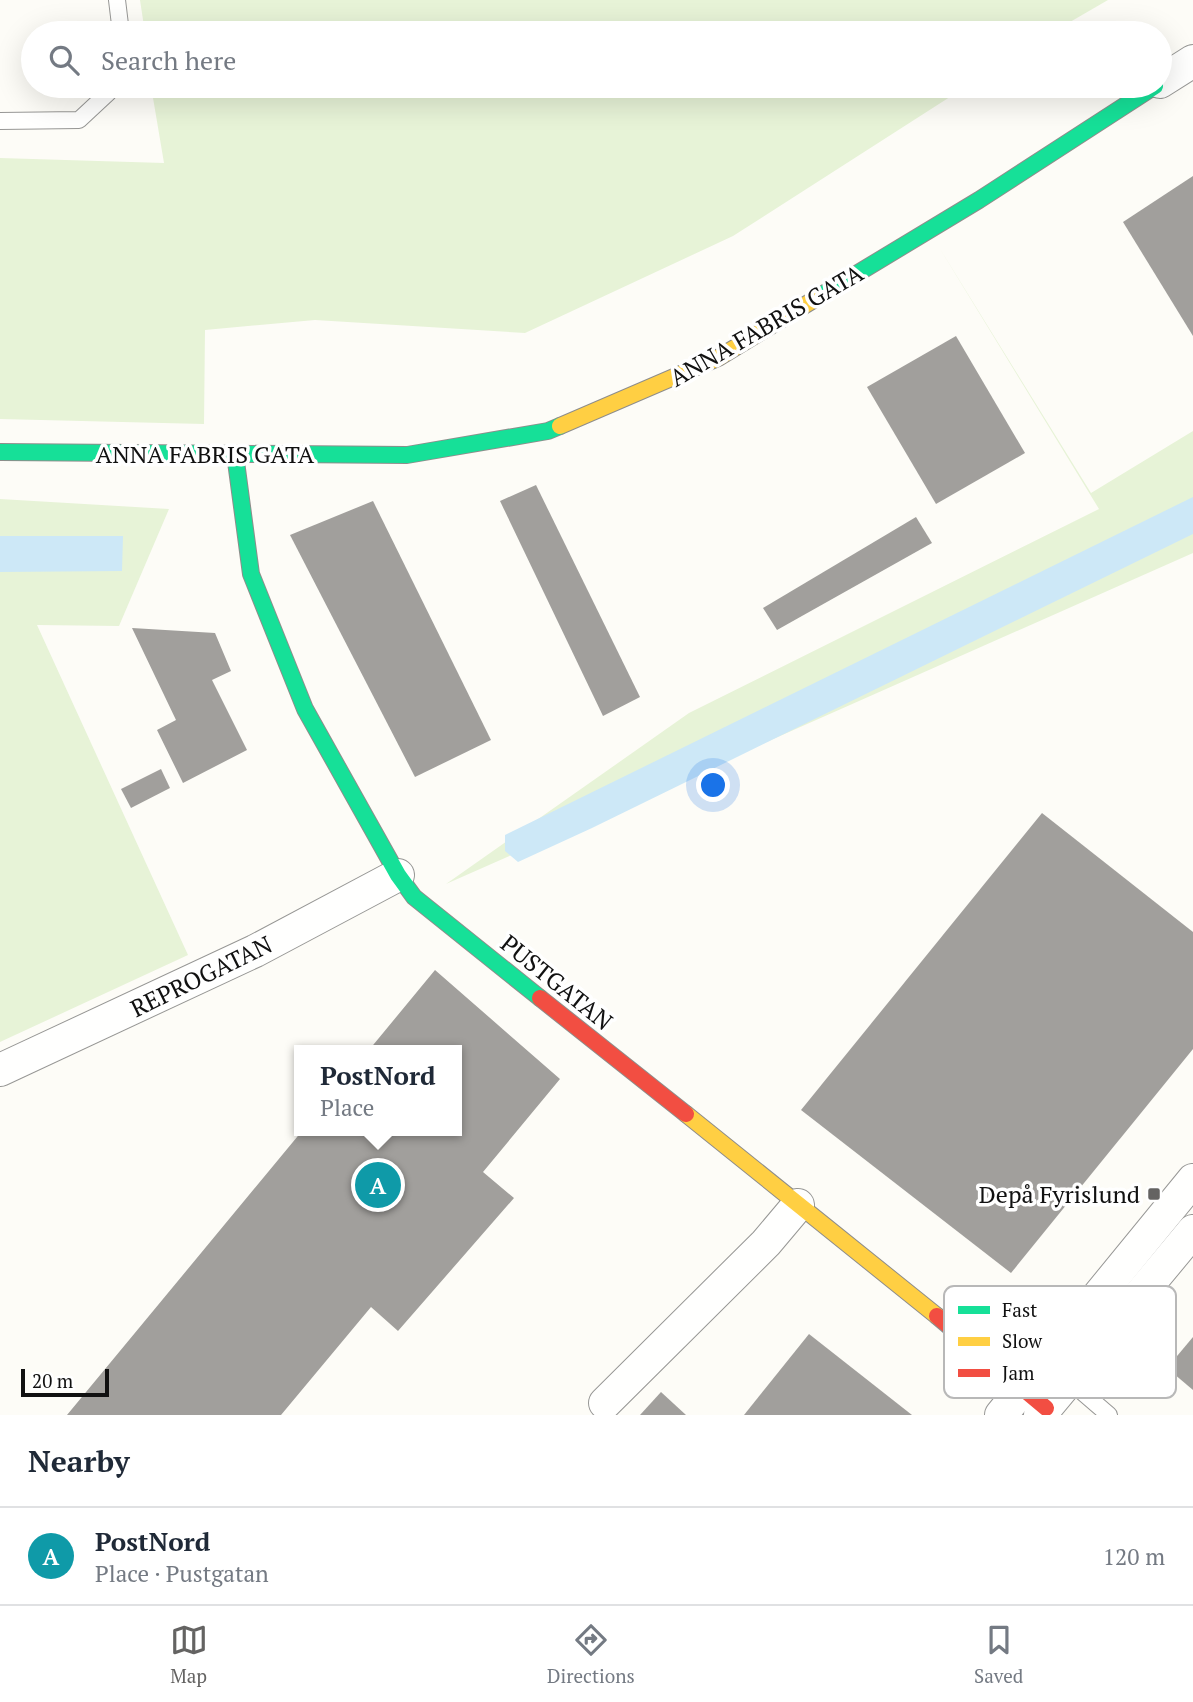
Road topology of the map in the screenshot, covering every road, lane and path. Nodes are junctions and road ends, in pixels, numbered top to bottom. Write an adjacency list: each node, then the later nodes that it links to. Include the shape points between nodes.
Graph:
1 (117, 0): 2 (lane)
2 (120, 21)
3 (1193, 61): 4 (street)
4 (1172, 74)
5 (103, 98): 7 (lane, via 79,120)
6 (1136, 98): 9 (street, ANNA FABRIS GATA, via 979,200 718,358 548,431 407,455)
7 (0, 121)
8 (0, 452): 9 (street, ANNA FABRIS GATA)
9 (235, 454): 10 (street, PUSTGATAN, via 251,574 305,709)
10 (398, 875): 11 (street, REPROGATAN, via 255,951); 13 (street, PUSTGATAN, via 414,897)
11 (0, 1070)
12 (1193, 1180): 15 (street)
13 (798, 1205): 17 (street, PUSTGATAN); 19 (street, via 766,1244)
14 (1193, 1231): 16 (street)
15 (1118, 1286)
16 (1140, 1286)
17 (944, 1338)
18 (1089, 1398): 20 (lane)
19 (605, 1403)
20 (1109, 1415)

